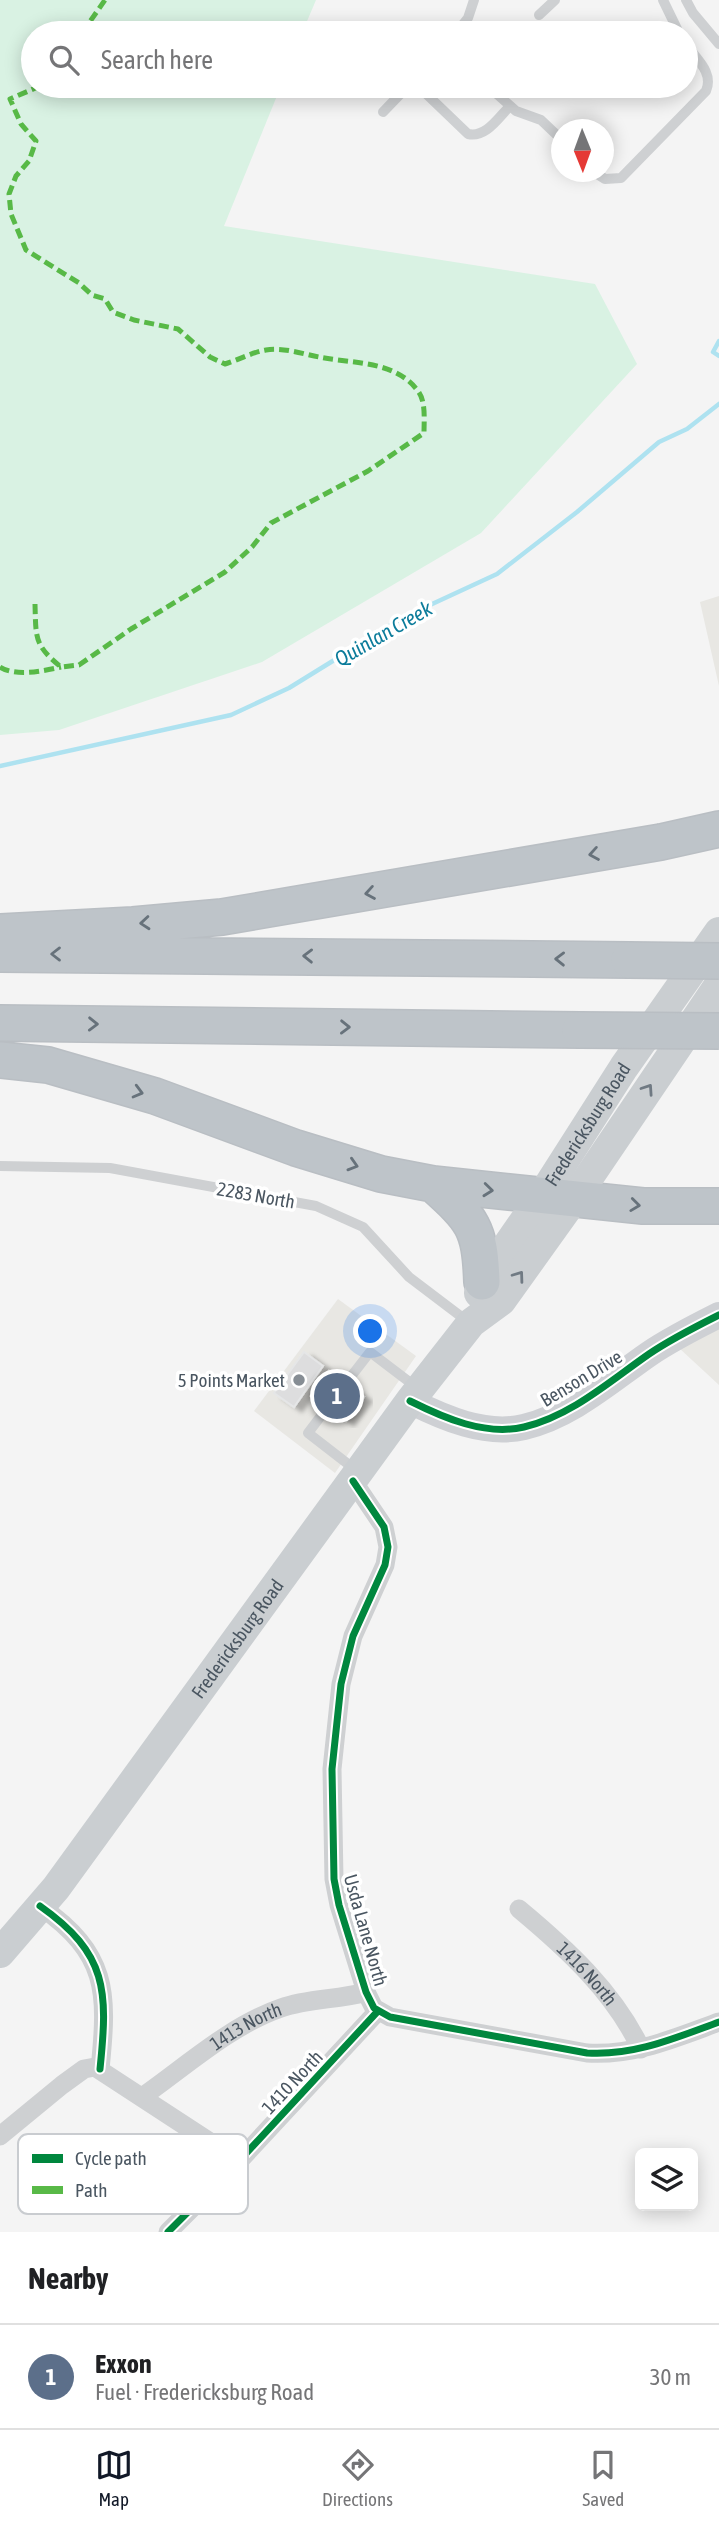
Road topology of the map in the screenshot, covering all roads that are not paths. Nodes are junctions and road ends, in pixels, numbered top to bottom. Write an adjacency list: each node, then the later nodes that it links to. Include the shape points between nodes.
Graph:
1 (474, 0): 6 (lane)
2 (555, 0): 5 (lane)
3 (663, 0): 7 (lane)
4 (686, 0): 8 (lane)
5 (539, 15)
6 (466, 21)
7 (673, 21)
8 (719, 44)
9 (698, 60): 16 (lane, via 709,75 706,91 621,178)
10 (396, 98): 14 (lane)
11 (430, 98): 13 (lane, via 467,134 474,135 486,130)
12 (501, 98): 13 (lane)
13 (510, 106): 15 (lane)
14 (383, 112)
15 (551, 131)
16 (614, 178)
17 (719, 829): 18 (highway)
18 (662, 842): 19 (highway); 20 (highway, one-way to 20, via 222,917)
19 (719, 844)
20 (0, 932)
21 (719, 932): 30 (main road, Fredericksburg Road, via 624,1067)
22 (0, 954): 23 (highway, one-way to 22, bridge)
23 (719, 961)
24 (719, 985): 30 (main road, Fredericksburg Road, one-way to 24)
25 (0, 1023): 26 (highway, one-way to 26, bridge)
26 (719, 1031)
27 (0, 1060): 29 (highway, one-way to 29, via 48,1065 155,1096 296,1148 381,1174)
28 (0, 1166): 34 (lane, 2283 North, via 110,1168 316,1206 363,1227 409,1277)
29 (433, 1184): 30 (highway, one-way to 30); 32 (highway, via 471,1220 481,1247)
30 (559, 1197): 31 (highway, one-way to 31, via 643,1206); 32 (main road, Fredericksburg Road); 34 (main road, Fredericksburg Road, one-way to 30, via 501,1301)
31 (719, 1206)
32 (482, 1282): 34 (main road, Fredericksburg Road)
33 (719, 1315): 36 (street, Benson Drive, via 652,1352 555,1416 522,1427 459,1423)
34 (471, 1324): 36 (main road, Fredericksburg Road)
35 (346, 1384): 36 (lane, via 370,1352)
36 (415, 1396): 38 (main road, Fredericksburg Road)
37 (327, 1408): 38 (lane, via 308,1433)
38 (356, 1477): 39 (main road, Fredericksburg Road); 42 (street, Usda Lane North, via 384,1527 388,1547 385,1565 346,1659 332,1769 334,1879)
39 (40, 1906): 41 (main road, Fredericksburg Road); 46 (street, via 75,1934 95,1967 105,2008)
40 (519, 1909): 45 (street, 1416 North, via 579,1961 632,2028)
41 (0, 1953)
42 (366, 1992): 43 (street, Usda Lane North); 47 (street, 1413 North, via 279,2008 194,2056)
43 (378, 2011): 45 (street, Usda Lane North, via 390,2017 587,2053 610,2055); 50 (street, 1410 North)
44 (719, 2022): 45 (street, Usda Lane North)
45 (641, 2049)
46 (100, 2068): 47 (street); 49 (street, via 84,2068)
47 (142, 2097): 48 (street)
48 (198, 2134)
49 (0, 2136)
50 (248, 2151)
51 (186, 2214): 52 (street, 1410 North)
52 (168, 2232)

